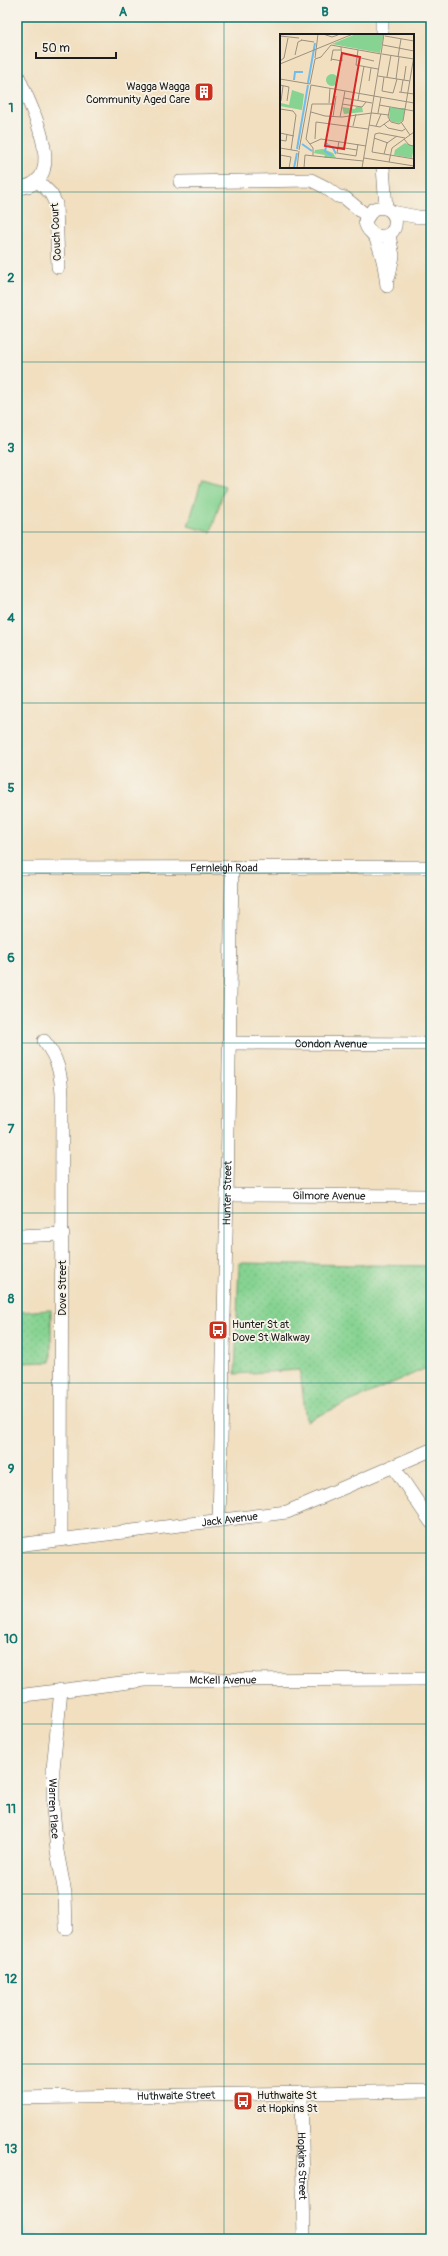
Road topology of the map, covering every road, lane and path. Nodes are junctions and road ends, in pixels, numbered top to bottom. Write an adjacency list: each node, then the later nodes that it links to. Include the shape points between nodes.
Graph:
1 (382, 17): 2 (street)
2 (382, 34)
3 (17, 74): 5 (street, via 32,108 46,156 44,170)
4 (383, 171): 8 (street)
5 (37, 180): 7 (street, via 30,185); 12 (street, Couch Court, via 51,194 56,204)
6 (180, 182): 8 (street, via 311,180 337,196 340,203)
7 (17, 188)
8 (377, 214): 9 (street); 10 (street, via 395,216); 11 (street, via 371,234)
9 (425, 217): 10 (street)
10 (392, 231): 11 (street, via 385,237); 11 (street, via 393,256 387,286 383,257)
11 (375, 236)
12 (58, 267)
13 (232, 867): 14 (street, Fernleigh Road); 15 (street, Fernleigh Road); 17 (street, Hunter Street)
14 (431, 867)
15 (17, 868)
16 (44, 1041): 21 (street, Dove Street, via 56,1058 62,1081)
17 (230, 1043): 18 (street, Condon Avenue); 19 (street, Hunter Street)
18 (431, 1044)
19 (227, 1195): 20 (street, Gilmore Avenue); 25 (street, Hunter Street)
20 (431, 1196)
21 (62, 1234): 22 (street); 27 (street, Dove Street)
22 (17, 1236)
23 (431, 1450): 24 (street, Jack Avenue)
24 (393, 1466): 25 (street, Jack Avenue, via 287,1512); 26 (street)
25 (219, 1520): 27 (street, Jack Avenue)
26 (431, 1522)
27 (61, 1539): 28 (street, Jack Avenue)
28 (17, 1545)
29 (431, 1679): 30 (street, McKell Avenue, via 145,1680)
30 (61, 1690): 31 (street, McKell Avenue); 32 (street, Warren Place, via 53,1768 53,1808 57,1851 65,1893)
31 (17, 1696)
32 (66, 1928)
33 (431, 2091): 34 (street, Huthwaite Street)
34 (301, 2093): 35 (street, Huthwaite Street); 36 (street, Hopkins Street)
35 (17, 2098)
36 (304, 2239)

